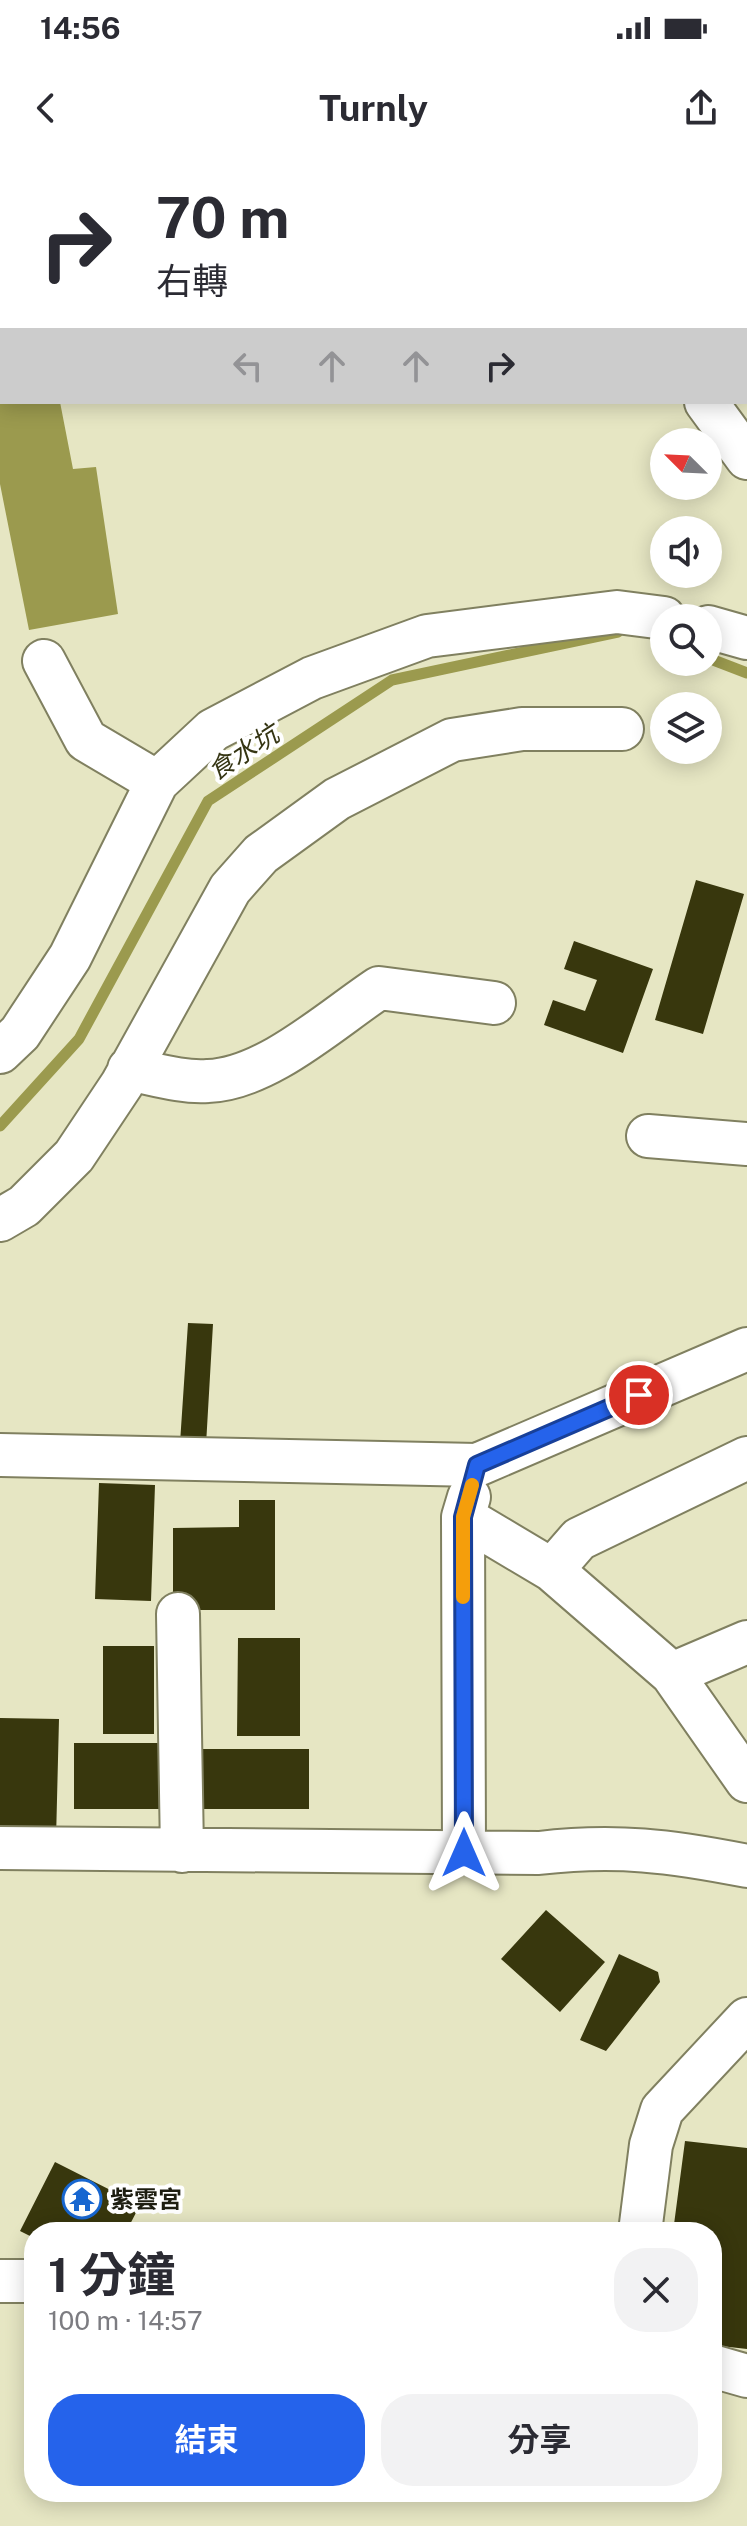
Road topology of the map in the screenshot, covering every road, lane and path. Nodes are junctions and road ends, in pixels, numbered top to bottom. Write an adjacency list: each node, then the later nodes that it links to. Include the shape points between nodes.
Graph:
1 (707, 404): 2 (street)
2 (747, 458)
3 (650, 616): 8 (street, via 617,612 427,636 312,678 213,730)
4 (722, 631): 5 (street)
5 (747, 638)
6 (44, 661): 8 (street, via 86,740)
7 (622, 729): 11 (street, via 522,729 452,740 337,799 261,854 230,889)
8 (157, 782): 10 (street, via 70,957 20,1033)
9 (494, 1003): 11 (street, via 379,988 244,1073 209,1082)
10 (0, 1052)
11 (129, 1069): 14 (street, via 74,1156 24,1206)
12 (648, 1136): 13 (street)
13 (747, 1144)
14 (0, 1220)
15 (747, 1349): 18 (street)
16 (0, 1455): 18 (street)
17 (747, 1458): 20 (street, via 579,1539)
18 (477, 1465): 19 (street)
19 (463, 1517): 20 (street); 27 (street)
20 (552, 1570): 23 (street)
21 (178, 1614): 26 (street)
22 (747, 1642): 23 (street)
23 (672, 1674): 24 (street)
24 (747, 1781)
25 (0, 1848): 26 (street)
26 (182, 1851): 27 (street)
27 (464, 1853): 28 (street, via 590,1847 665,1850)
28 (747, 1866)
29 (747, 2019): 30 (street, via 662,2110 651,2145)
30 (641, 2222)
31 (0, 2281): 32 (street)
32 (24, 2281)
33 (722, 2369): 34 (street)
34 (747, 2376)

